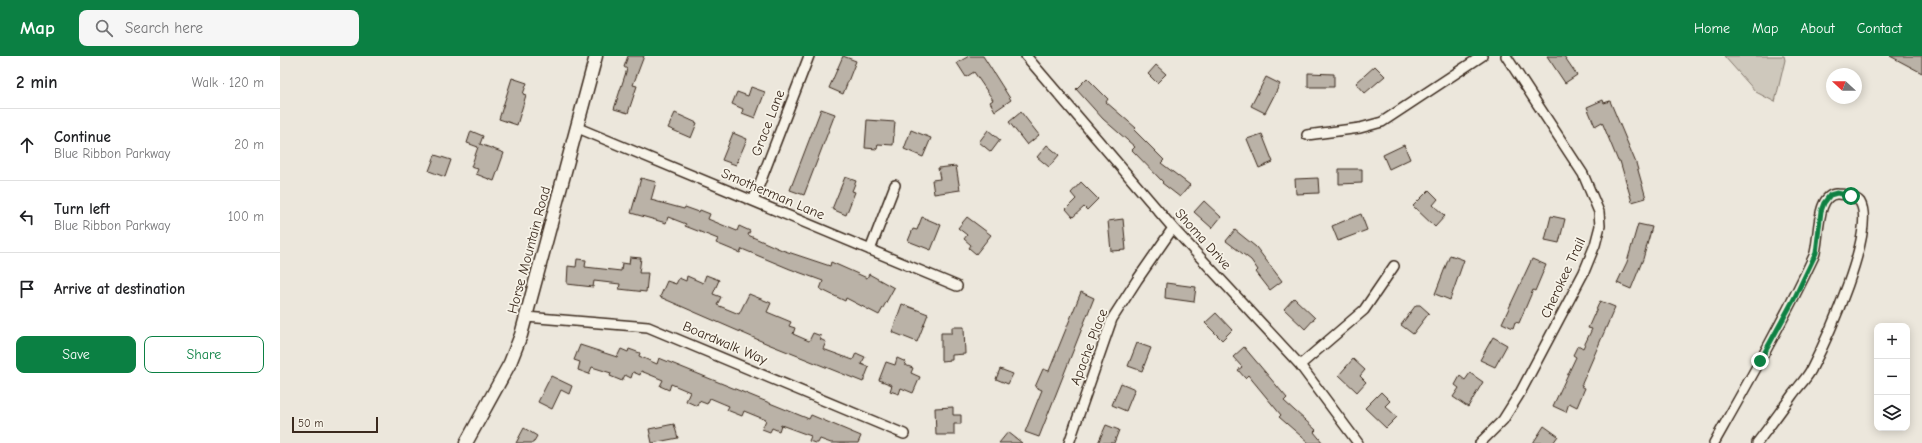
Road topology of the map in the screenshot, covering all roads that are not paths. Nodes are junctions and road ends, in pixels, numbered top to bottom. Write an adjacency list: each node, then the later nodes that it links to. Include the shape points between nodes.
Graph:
1 (596, 56): 6 (street, Horse Mountain Road)
2 (810, 56): 9 (street, Grace Lane)
3 (1026, 56): 10 (street, Shoma Drive)
4 (1482, 56): 7 (street, via 1382,122 1360,128)
5 (1506, 56): 20 (street, Cherokee Trail, via 1584,174 1599,212 1600,226 1584,272 1520,393 1503,420)
6 (578, 128): 9 (street, Smotherman Lane); 14 (street, Horse Mountain Road)
7 (1307, 135)
8 (895, 185): 11 (street)
9 (753, 201): 11 (street, Smotherman Lane)
10 (1173, 228): 15 (street, Shoma Drive); 18 (street, Apache Place, via 1112,319)
11 (870, 250): 13 (street, Smotherman Lane)
12 (1394, 266): 15 (street, via 1364,310)
13 (957, 286)
14 (526, 317): 16 (street, Boardwalk Way, via 648,327); 17 (street, Horse Mountain Road, via 510,363)
15 (1300, 365): 19 (street, Shoma Drive)
16 (904, 434)
17 (466, 443)
18 (1068, 443)
19 (1358, 443)
20 (1480, 443)
21 (1714, 443): 22 (street, via 1794,299 1816,253 1824,203 1830,195 1837,193 1851,196 1859,201 1864,213 1862,245 1833,322 1810,371)
22 (1757, 443)

